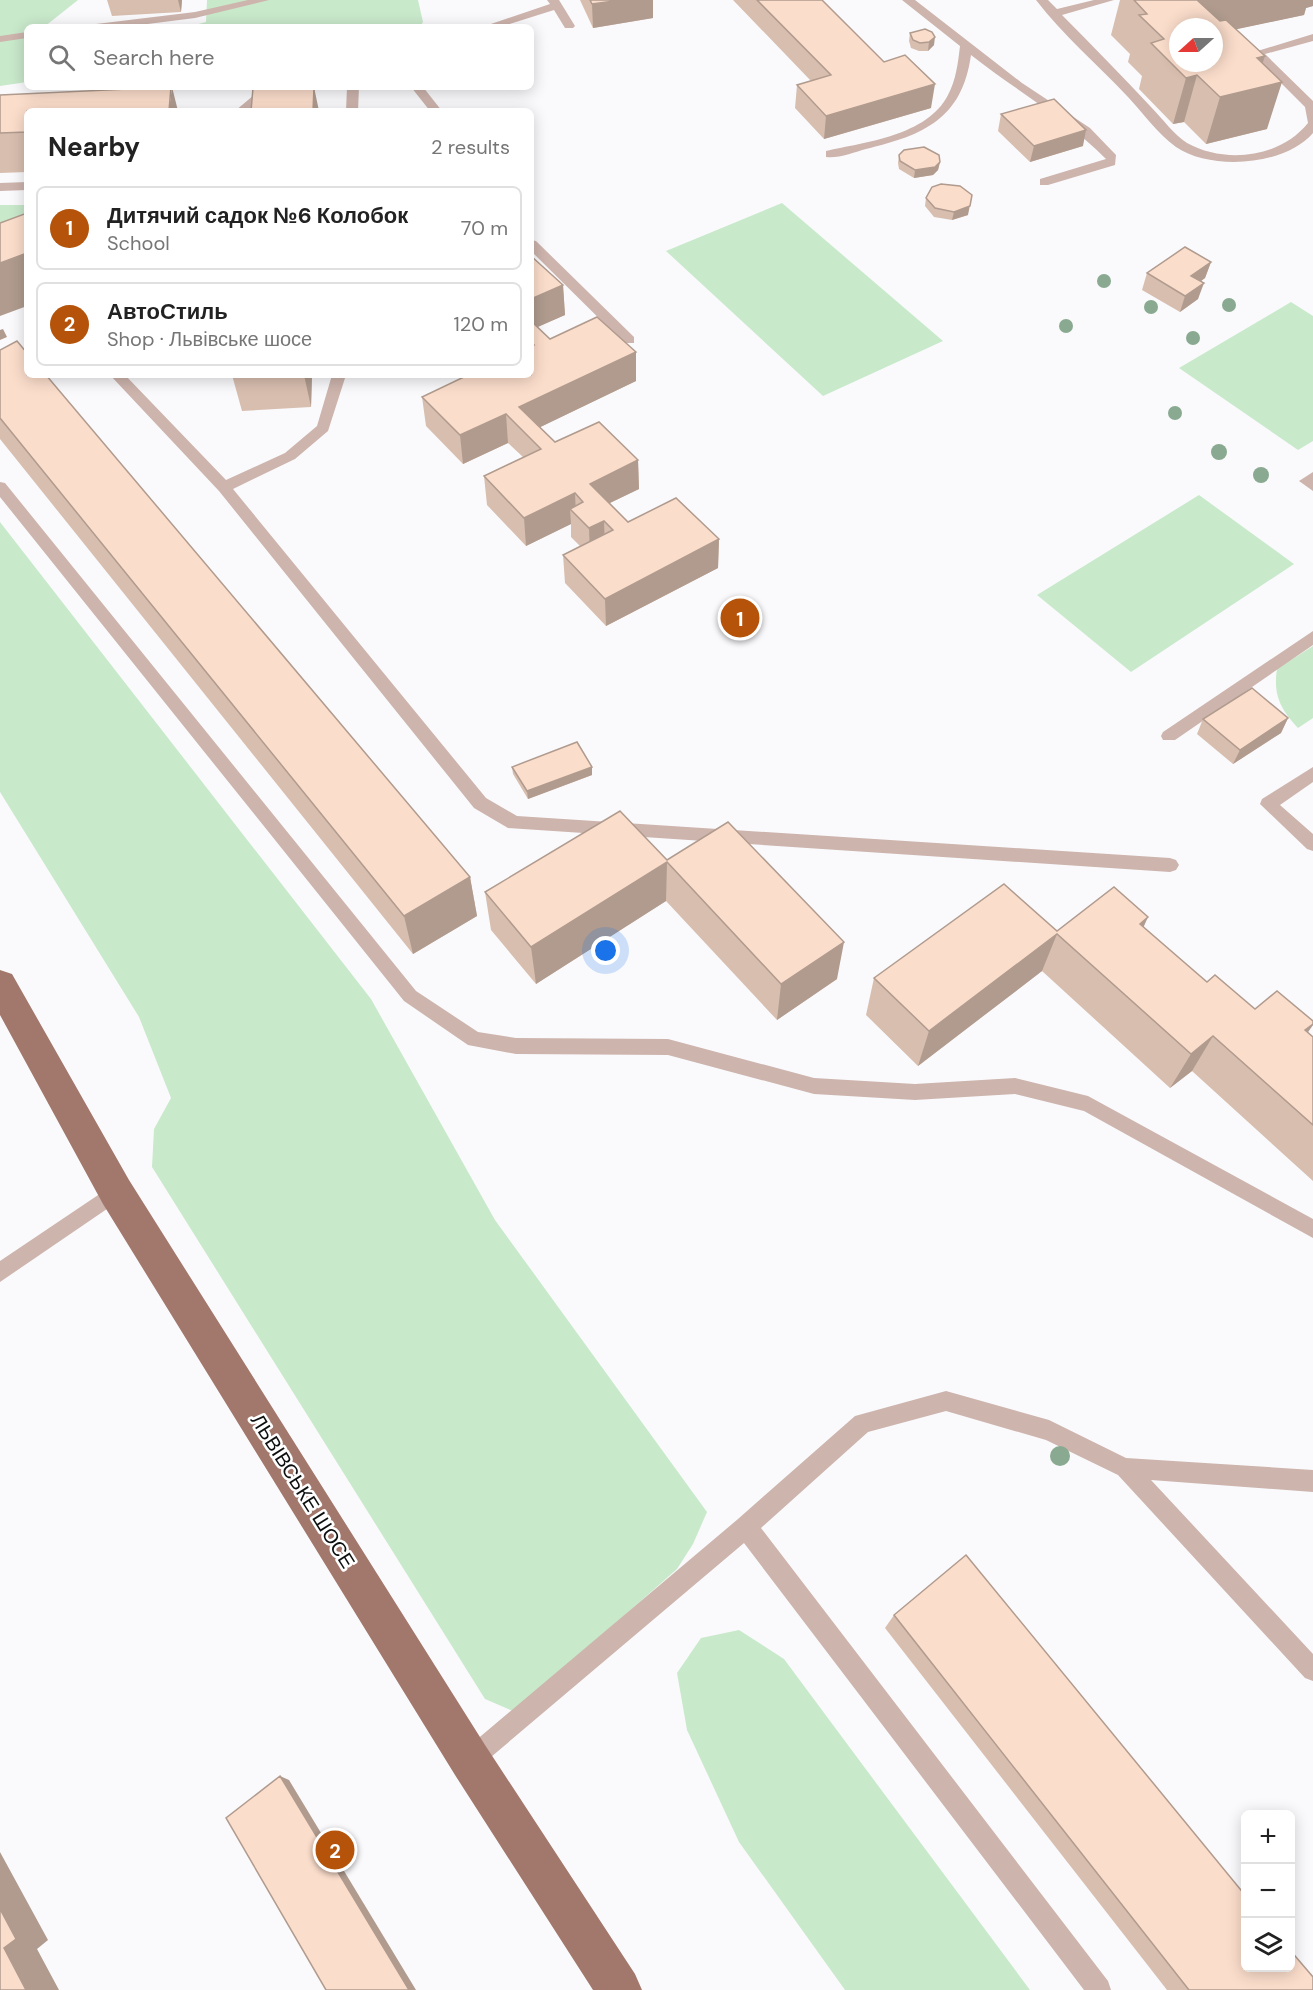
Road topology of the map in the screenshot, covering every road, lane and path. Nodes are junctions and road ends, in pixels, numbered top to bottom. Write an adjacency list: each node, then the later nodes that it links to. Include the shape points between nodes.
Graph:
1 (263, 0): 7 (lane, via 195,15)
2 (908, 0): 13 (lane)
3 (1042, 0): 6 (lane)
4 (1108, 0): 6 (lane)
5 (555, 3): 8 (lane); 9 (lane)
6 (1055, 13): 20 (lane, via 1180,144 1198,154 1232,159 1274,153 1298,141)
7 (121, 24)
8 (496, 24)
9 (569, 26)
10 (24, 35): 12 (lane)
11 (1313, 37): 20 (lane, via 1257,53 1311,105)
12 (0, 39)
13 (966, 46): 21 (lane, via 965,70 939,117 917,132); 22 (lane, via 1086,131 1112,158 1112,162)
14 (284, 90): 17 (lane)
15 (353, 90): 18 (lane)
16 (419, 90): 19 (lane)
17 (244, 108)
18 (352, 108)
19 (434, 108)
20 (1313, 124)
21 (830, 154)
22 (1044, 182)
23 (24, 186): 24 (lane)
24 (0, 187)
25 (534, 247): 26 (lane)
26 (629, 340)
27 (120, 378): 32 (lane)
28 (338, 378): 32 (lane, via 323,428 290,456)
29 (1313, 477): 30 (lane, via 1305,482)
30 (1313, 486)
31 (0, 487): 40 (lane, via 410,996 474,1039 516,1046 668,1047 814,1086 915,1092 1015,1086 1088,1104)
32 (224, 488): 37 (lane, via 480,803 514,824)
33 (1313, 637): 34 (lane)
34 (1169, 736)
35 (1313, 773): 36 (lane, via 1268,804)
36 (1313, 844)
37 (1170, 865)
38 (0, 984): 39 (main road, ЛЬВІВСЬКЕ ШОСЕ)
39 (116, 1192): 41 (lane); 46 (main road, ЛЬВІВСЬКЕ ШОСЕ)
40 (1313, 1229)
41 (0, 1273)
42 (1125, 1468): 43 (lane); 44 (lane, via 1049,1430 946,1401 862,1423); 45 (lane)
43 (1313, 1482)
44 (746, 1527): 46 (lane); 48 (lane)
45 (1313, 1670)
46 (470, 1760): 47 (main road, ЛЬВІВСЬКЕ ШОСЕ)
47 (619, 1990)
48 (1099, 1990)

